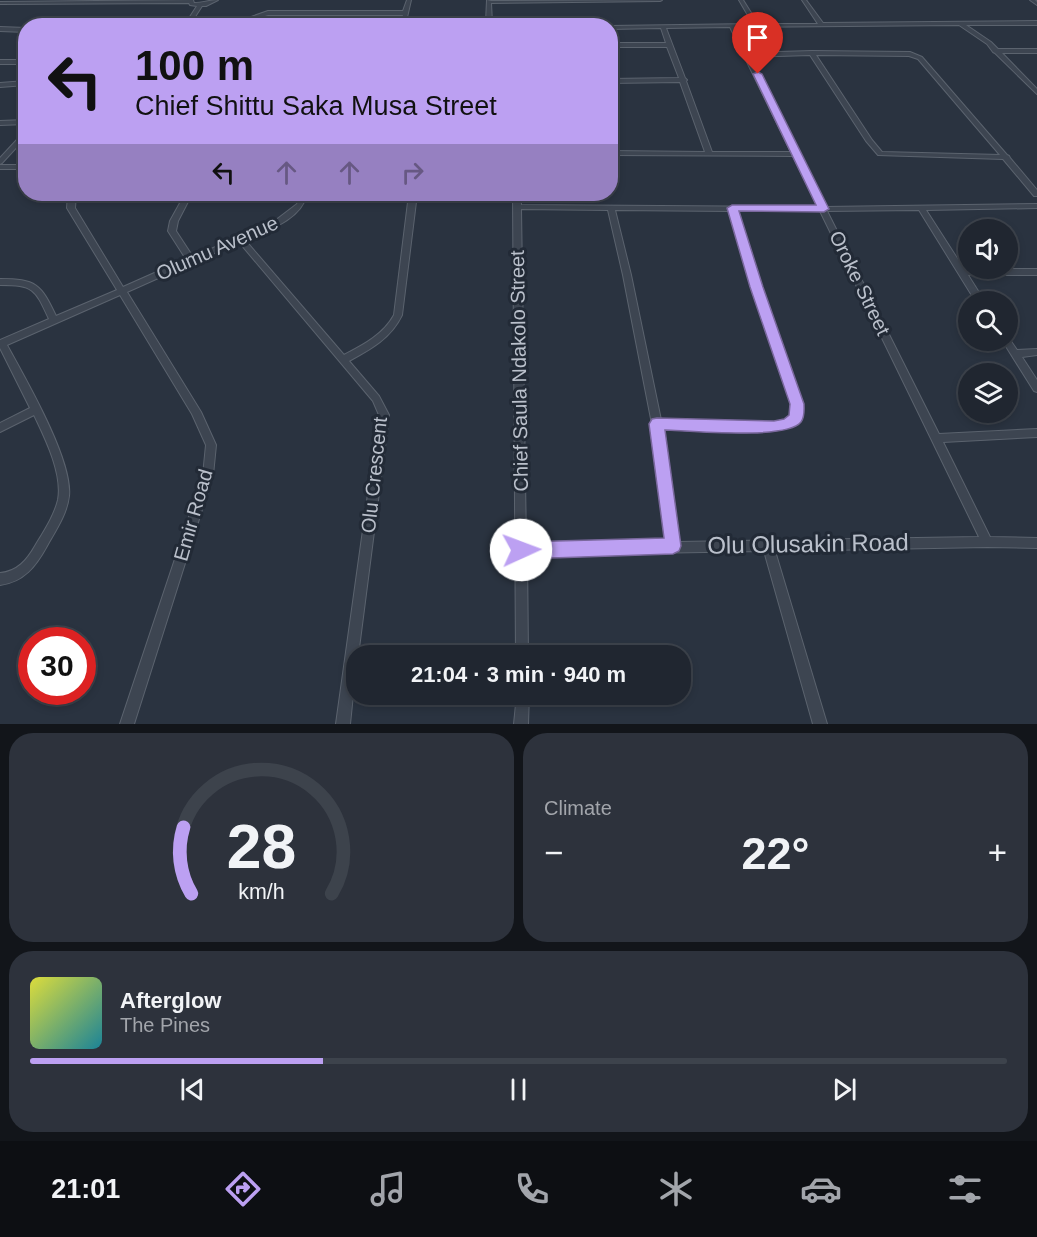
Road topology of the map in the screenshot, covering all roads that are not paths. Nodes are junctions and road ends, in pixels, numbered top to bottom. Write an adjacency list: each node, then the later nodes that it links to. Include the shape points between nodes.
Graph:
1 (216, 0): 13 (street)
2 (409, 0): 14 (street)
3 (660, 0): 10 (street)
4 (741, 0): 21 (street)
5 (804, 0): 22 (street)
6 (1032, 0): 12 (street)
7 (62, 1): 8 (street); 11 (street)
8 (88, 1): 9 (street)
9 (191, 1): 13 (street)
10 (489, 1): 18 (street)
11 (0, 3)
12 (1037, 4)
13 (200, 5): 15 (street)
14 (405, 13): 16 (street, via 268,13); 17 (street)
15 (191, 18)
16 (252, 18)
17 (404, 18)
18 (489, 18)
19 (959, 23): 20 (street); 22 (street); 30 (street)
20 (1037, 23)
21 (756, 25): 22 (street); 23 (street)
22 (822, 25)
23 (732, 26): 25 (street); 33 (street, Oroke Street)
24 (618, 27): 25 (street)
25 (663, 27): 29 (street)
26 (0, 29): 27 (street)
27 (18, 30)
28 (618, 45): 29 (street)
29 (670, 45): 36 (street)
30 (995, 51): 31 (street); 39 (street)
31 (1037, 51)
32 (812, 53): 33 (street); 48 (street, via 916,56); 48 (street, via 880,154)
33 (748, 55): 47 (street, Oroke Street)
34 (0, 62): 35 (street)
35 (18, 62)
36 (684, 80): 37 (street); 46 (street)
37 (618, 81)
38 (18, 84): 40 (street)
39 (1034, 85): 41 (street)
40 (0, 86)
41 (1037, 92)
42 (18, 122): 43 (street)
43 (0, 123)
44 (18, 141): 49 (street)
45 (618, 153): 46 (street)
46 (709, 153): 47 (street)
47 (796, 154): 63 (street, Oroke Street)
48 (1007, 157): 52 (street)
49 (0, 162)
50 (0, 167): 51 (street)
51 (18, 167)
52 (1037, 194)
53 (71, 201): 70 (street, Emir Road, via 70,208)
54 (184, 201): 65 (street, via 172,231)
55 (302, 201): 64 (street, Olumu Avenue, via 294,213)
56 (412, 201): 76 (street, via 398,315 393,327)
57 (517, 201): 59 (street, Chief Saula Ndakolo Street)
58 (1037, 206): 61 (street)
59 (517, 207): 60 (street); 87 (street, Chief Saula Ndakolo Street)
60 (611, 207): 62 (street); 79 (street)
61 (921, 207): 63 (street); 66 (street)
62 (732, 208): 63 (street); 79 (street, via 797,404 796,418 774,427)
63 (824, 209): 82 (street, Oroke Street)
64 (241, 240): 65 (street, Olumu Avenue); 76 (street, Olu Crescent)
65 (190, 259): 70 (street, Olumu Avenue)
66 (958, 266)
67 (1018, 272): 68 (street)
68 (1037, 272)
69 (0, 282): 71 (street, via 34,285)
70 (119, 291): 71 (street, Olumu Avenue); 91 (street, Emir Road, via 196,412 211,445 208,475)
71 (53, 320): 72 (street, Olumu Avenue)
72 (1, 343): 78 (street)
73 (1013, 351): 75 (street)
74 (1037, 352): 75 (street)
75 (1015, 354): 77 (street)
76 (343, 360): 92 (street, Olu Crescent, via 376,399 384,415)
77 (1037, 388)
78 (35, 410): 80 (street); 88 (street, via 59,468 64,490 60,512 23,572)
79 (657, 424): 85 (street)
80 (0, 428)
81 (1037, 434): 82 (street)
82 (936, 438): 83 (street, Oroke Street)
83 (987, 542): 84 (street, Olu Olusakin Road); 86 (street, Olu Olusakin Road)
84 (1037, 543)
85 (673, 546): 86 (street, Olu Olusakin Road); 87 (street, Olu Olusakin Road)
86 (768, 546): 94 (street)
87 (521, 550): 89 (street, Chief Saula Ndakolo Street)
88 (0, 579)
89 (522, 645)
90 (522, 705): 93 (street)
91 (127, 724)
92 (343, 724)
93 (521, 724)
94 (820, 724)

